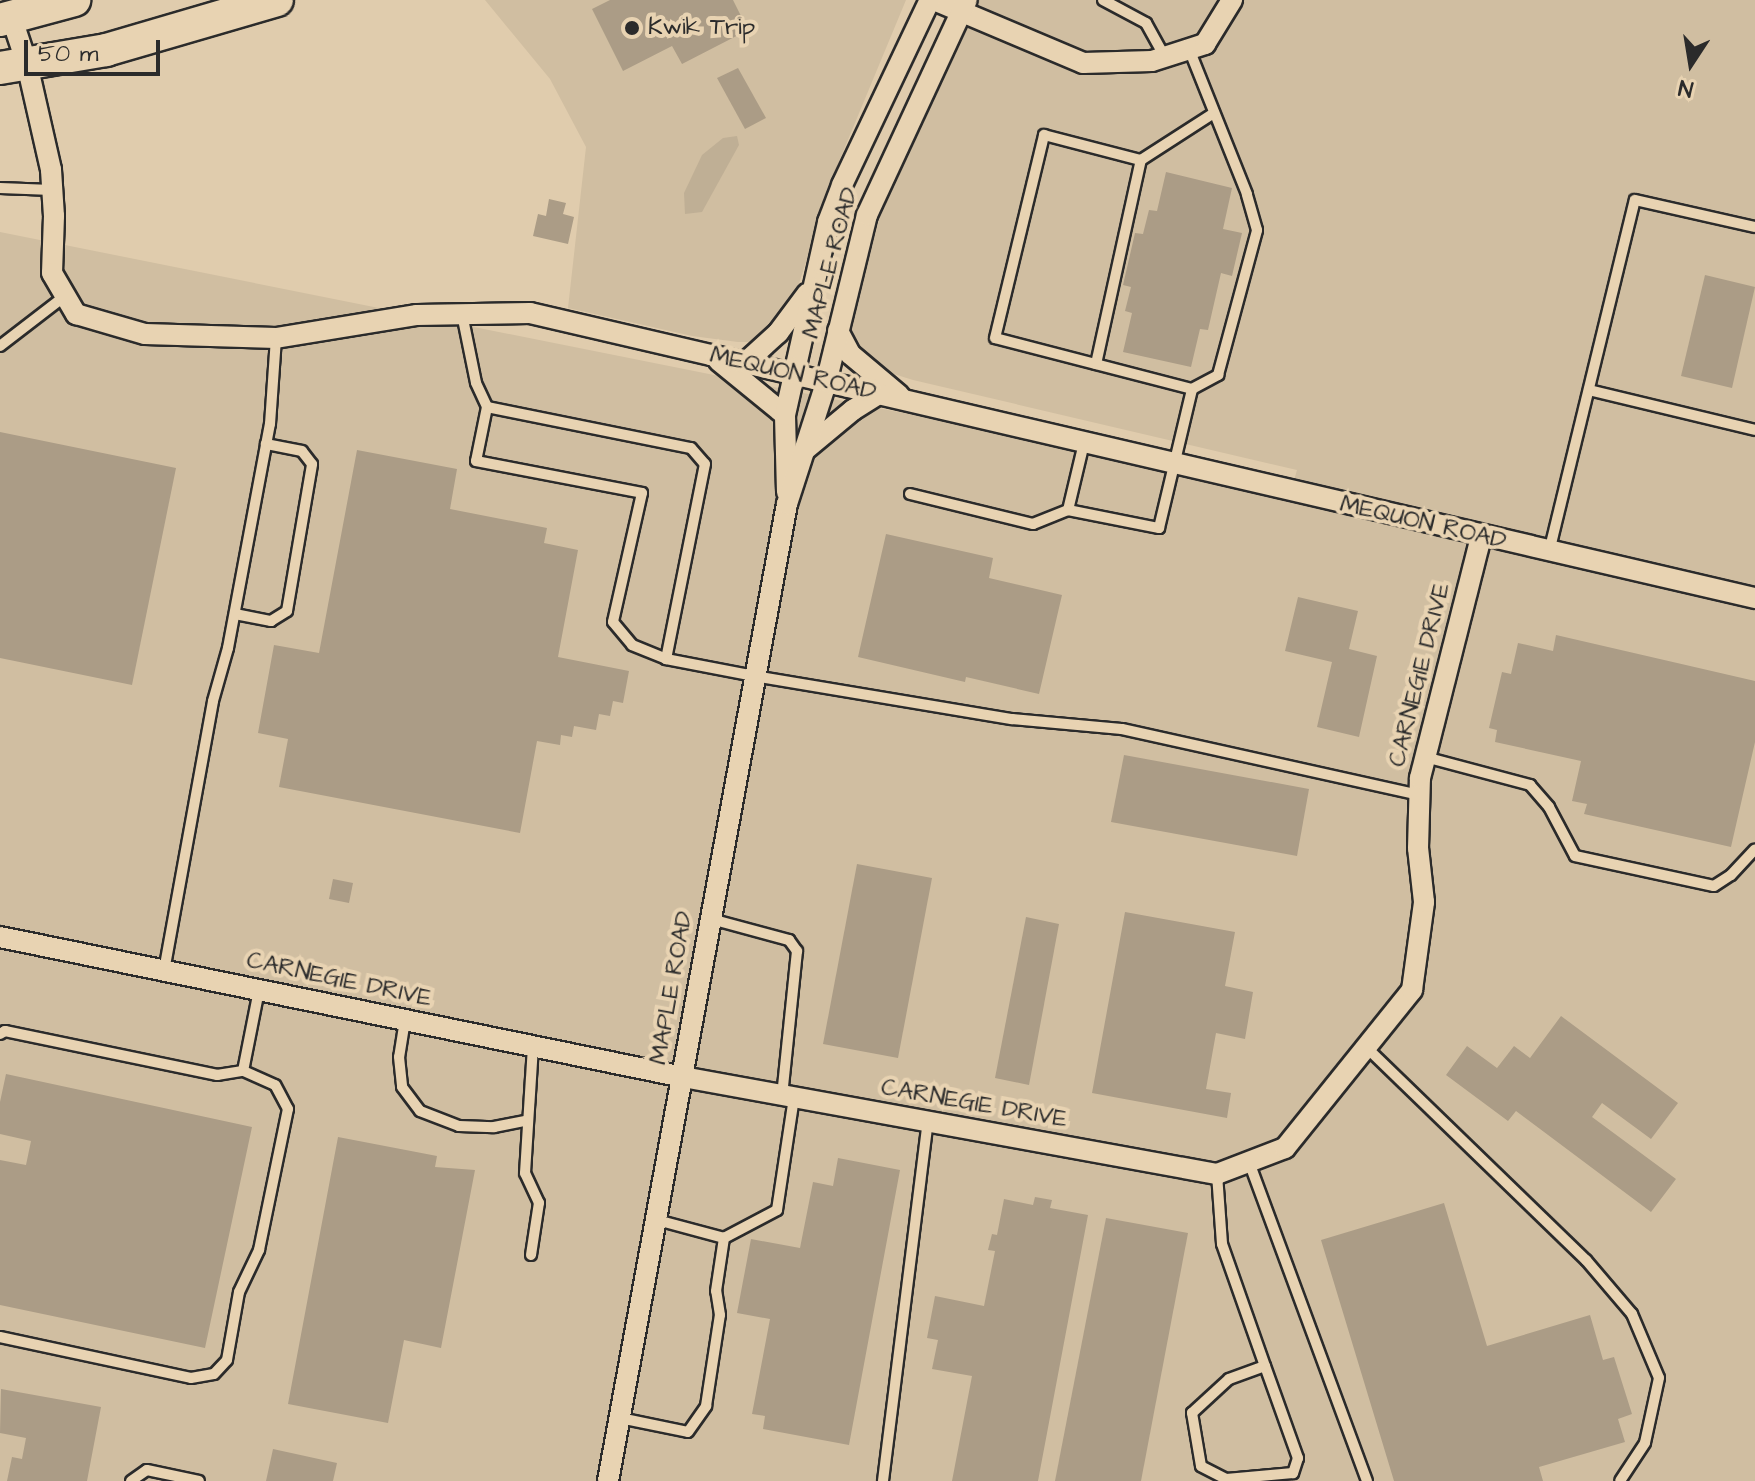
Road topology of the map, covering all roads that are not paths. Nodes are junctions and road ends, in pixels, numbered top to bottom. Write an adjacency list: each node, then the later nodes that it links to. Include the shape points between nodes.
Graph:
1 (74, 0): 7 (main road)
2 (277, 0): 10 (main road, via 106,50)
3 (932, 0): 6 (street); 16 (street, MAPLE ROAD, via 842,185)
4 (1103, 0): 9 (lane, via 1146,23)
5 (1232, 0): 8 (street, via 1205,44)
6 (964, 6): 9 (street, via 1083,63); 19 (street, MAPLE ROAD, via 867,215)
7 (7, 13): 10 (street)
8 (1189, 49): 9 (street); 11 (lane)
9 (1165, 57)
10 (13, 66): 14 (street)
11 (1214, 113): 12 (lane); 27 (lane, via 1257,230 1218,375)
12 (1141, 160): 24 (lane); 24 (lane, via 1044,135 995,338)
13 (0, 188): 14 (lane)
14 (52, 190): 17 (street, via 52,273)
15 (1755, 227): 28 (lane, via 1635,200)
16 (814, 285): 23 (street, via 778,333); 25 (street, MAPLE ROAD)
17 (65, 296): 20 (street, MEQUON ROAD, via 76,314 145,334); 21 (lane)
18 (462, 314): 20 (street, MEQUON ROAD, via 417,315); 22 (street, MEQUON ROAD, via 530,313); 31 (lane, via 476,383)
19 (838, 331): 26 (street, MAPLE ROAD); 30 (street, via 850,354)
20 (276, 338): 35 (lane)
21 (0, 346)
22 (709, 355): 23 (street, MEQUON ROAD); 32 (street)
23 (745, 363): 25 (street, MEQUON ROAD)
24 (1096, 364): 27 (lane)
25 (794, 374): 26 (street, MEQUON ROAD); 32 (street, MAPLE ROAD)
26 (826, 383): 29 (street, MEQUON ROAD); 36 (street, MAPLE ROAD)
27 (1192, 389): 37 (lane)
28 (1589, 390): 33 (lane); 42 (lane)
29 (879, 394): 30 (street, MEQUON ROAD); 36 (street)
30 (905, 400): 34 (street, MEQUON ROAD)
31 (487, 407): 45 (lane, via 476,461 642,493 613,622 632,645); 45 (lane, via 691,448 705,464)
32 (785, 415): 39 (street, MAPLE ROAD)
33 (1755, 430)
34 (1084, 443): 37 (street, MEQUON ROAD); 40 (lane)
35 (266, 444): 44 (lane); 44 (lane, via 302,451 312,464 287,611 271,621)
36 (806, 449): 39 (street, MAPLE ROAD)
37 (1171, 463): 40 (lane, via 1159,528); 41 (street, MEQUON ROAD)
38 (910, 494): 40 (lane, via 1033,524)
39 (787, 504): 46 (street, MAPLE ROAD)
40 (1068, 510)
41 (1481, 537): 42 (street, MEQUON ROAD); 47 (street, CARNEGIE DRIVE)
42 (1549, 552): 43 (street, MEQUON ROAD)
43 (1755, 598)
44 (235, 614): 52 (lane, via 213,701)
45 (666, 659): 46 (lane)
46 (754, 676): 48 (lane, via 1012,719 1122,729); 50 (street, MAPLE ROAD)
47 (1425, 757): 48 (street, CARNEGIE DRIVE); 49 (lane, via 1530,785 1549,807 1575,856 1714,886)
48 (1419, 795): 57 (street, CARNEGIE DRIVE, via 1424,902 1412,990)
49 (1755, 849)
50 (711, 919): 59 (street, MAPLE ROAD); 60 (lane, via 789,940 797,951)
51 (0, 937): 52 (street, CARNEGIE DRIVE)
52 (164, 971): 53 (street, CARNEGIE DRIVE)
53 (259, 990): 54 (street, CARNEGIE DRIVE); 58 (lane)
54 (405, 1020): 56 (street, CARNEGIE DRIVE); 61 (lane, via 399,1057 402,1087 420,1111 459,1126)
55 (0, 1034): 58 (lane, via 38,1037 217,1075)
56 (533, 1046): 59 (street, CARNEGIE DRIVE); 61 (lane)
57 (1366, 1047): 63 (street, CARNEGIE DRIVE, via 1285,1148); 76 (lane, via 1586,1260 1632,1314 1659,1378 1645,1443)
58 (243, 1071): 68 (lane, via 275,1085 288,1109 259,1250 239,1292 227,1360 214,1374 191,1378)
59 (683, 1077): 60 (street, CARNEGIE DRIVE); 65 (street, MAPLE ROAD)
60 (788, 1096): 62 (street, CARNEGIE DRIVE); 66 (lane, via 777,1210)
61 (526, 1121): 67 (lane, via 525,1173 539,1203)
62 (928, 1122): 64 (street, CARNEGIE DRIVE); 74 (lane)
63 (1249, 1162): 64 (street, CARNEGIE DRIVE); 75 (lane)
64 (1217, 1174): 69 (lane, via 1222,1244)
65 (657, 1220): 66 (lane); 70 (street, MAPLE ROAD)
66 (724, 1238): 70 (lane, via 716,1291 720,1315 706,1406 688,1432)
67 (531, 1255)
68 (0, 1337)
69 (1265, 1366): 69 (lane, via 1298,1458 1293,1473 1226,1479 1201,1466 1192,1413 1229,1379)
70 (620, 1418): 73 (street, MAPLE ROAD)
71 (131, 1481): 72 (lane, via 147,1470)
72 (199, 1481)
73 (608, 1481)
74 (883, 1481)
75 (1367, 1481)
76 (1620, 1481)

